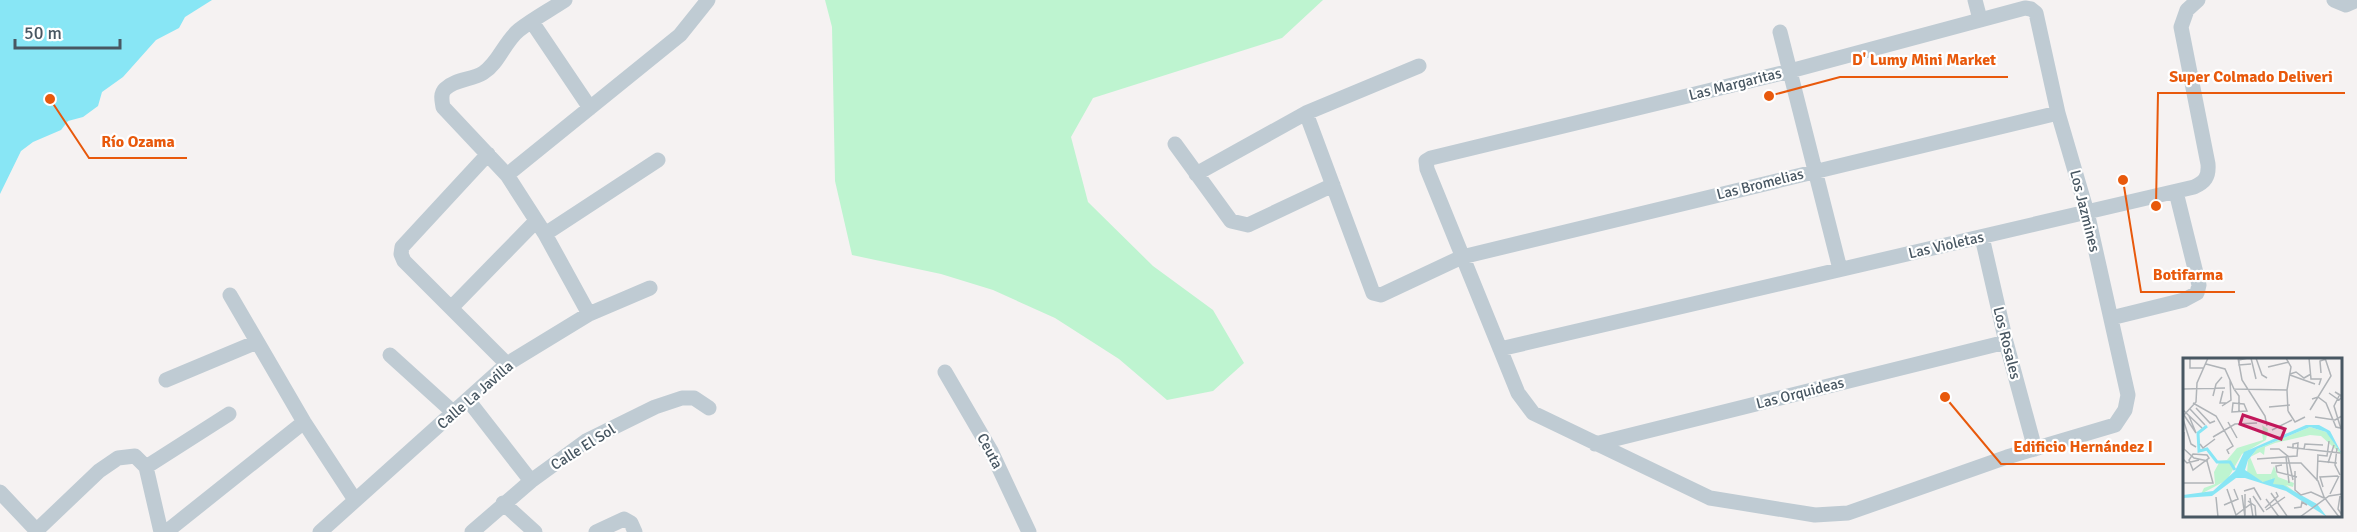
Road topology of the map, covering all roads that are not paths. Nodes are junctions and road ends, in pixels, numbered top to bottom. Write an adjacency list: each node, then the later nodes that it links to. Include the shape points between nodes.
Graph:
1 (565, 0): 9 (street)
2 (708, 0): 13 (street, via 680,35)
3 (1975, 0): 8 (street)
4 (2198, 0): 23 (street, Las Violetas, via 2187,10 2181,27 2209,174 2204,182)
5 (2334, 0): 6 (street, via 2346,5)
6 (2357, 0)
7 (2036, 13): 8 (street, Las Margaritas, via 2025,8); 14 (street, Los Jazmines)
8 (1980, 19): 12 (street, Las Margaritas)
9 (532, 22): 13 (street); 17 (street, via 518,30 483,73 444,90 441,97 443,107)
10 (1780, 32): 12 (street)
11 (1419, 66): 15 (street)
12 (1790, 71): 19 (street); 28 (street, Las Margaritas, via 1431,158 1426,161 1427,169)
13 (590, 108): 21 (street)
14 (2058, 112): 19 (street, Las Bromelias); 24 (street, Los Jazmines)
15 (1306, 114): 20 (street); 22 (street)
16 (1174, 144): 20 (street)
17 (488, 154): 21 (street); 32 (street, via 402,247 404,261)
18 (658, 160): 26 (street)
19 (1815, 171): 28 (street, Las Bromelias); 29 (street)
20 (1196, 174): 22 (street, via 1231,221 1248,225)
21 (507, 175): 25 (street)
22 (1333, 185): 28 (street, Las Bromelias, via 1373,293 1377,295)
23 (2176, 192): 24 (street, Las Violetas); 34 (street, via 2197,277 2197,292 2184,300)
24 (2087, 212): 27 (street, Las Violetas); 34 (street, Los Jazmines)
25 (536, 221): 26 (street); 32 (street)
26 (545, 234): 33 (street)
27 (1982, 237): 29 (street, Las Violetas); 36 (street, Los Rosales)
28 (1462, 257): 37 (street)
29 (1840, 269): 37 (street, Las Violetas)
30 (650, 288): 33 (street, Calle La Javilla)
31 (230, 295): 35 (street)
32 (451, 308): 39 (street)
33 (589, 314): 39 (street, Calle La Javilla)
34 (2111, 318): 48 (street, Los Jazmines, via 2128,395 2125,410 2115,424)
35 (257, 342): 41 (street); 46 (street)
36 (2006, 342): 47 (street, Las Orquideas); 48 (street, Los Rosales)
37 (1500, 349): 47 (street, via 1518,393 1533,413)
38 (390, 355): 44 (street)
39 (507, 364): 42 (street, Calle La Javilla)
40 (945, 372): 62 (street, Ceuta, via 991,451)
41 (166, 380)
42 (468, 400): 44 (street, Calle La Javilla); 50 (street)
43 (709, 408): 50 (street, Calle El Sol, via 694,398 655,407 586,441)
44 (454, 413): 52 (street, Calle La Javilla)
45 (229, 414): 49 (street)
46 (304, 422): 52 (street); 56 (street)
47 (1594, 444): 48 (street, via 1710,498 1815,515 1848,513)
48 (2035, 449)
49 (146, 466): 54 (street, via 135,456 118,458); 55 (street)
50 (531, 481): 53 (street, Calle El Sol)
51 (0, 492): 54 (street)
52 (355, 500): 57 (street, Calle La Javilla)
53 (503, 503): 58 (street, Calle El Sol); 59 (street)
54 (36, 531)
55 (161, 532)
56 (166, 532)
57 (320, 532)
58 (472, 532)
59 (535, 532)
60 (596, 532): 61 (street, via 624,519)
61 (635, 532)
62 (1029, 532)

